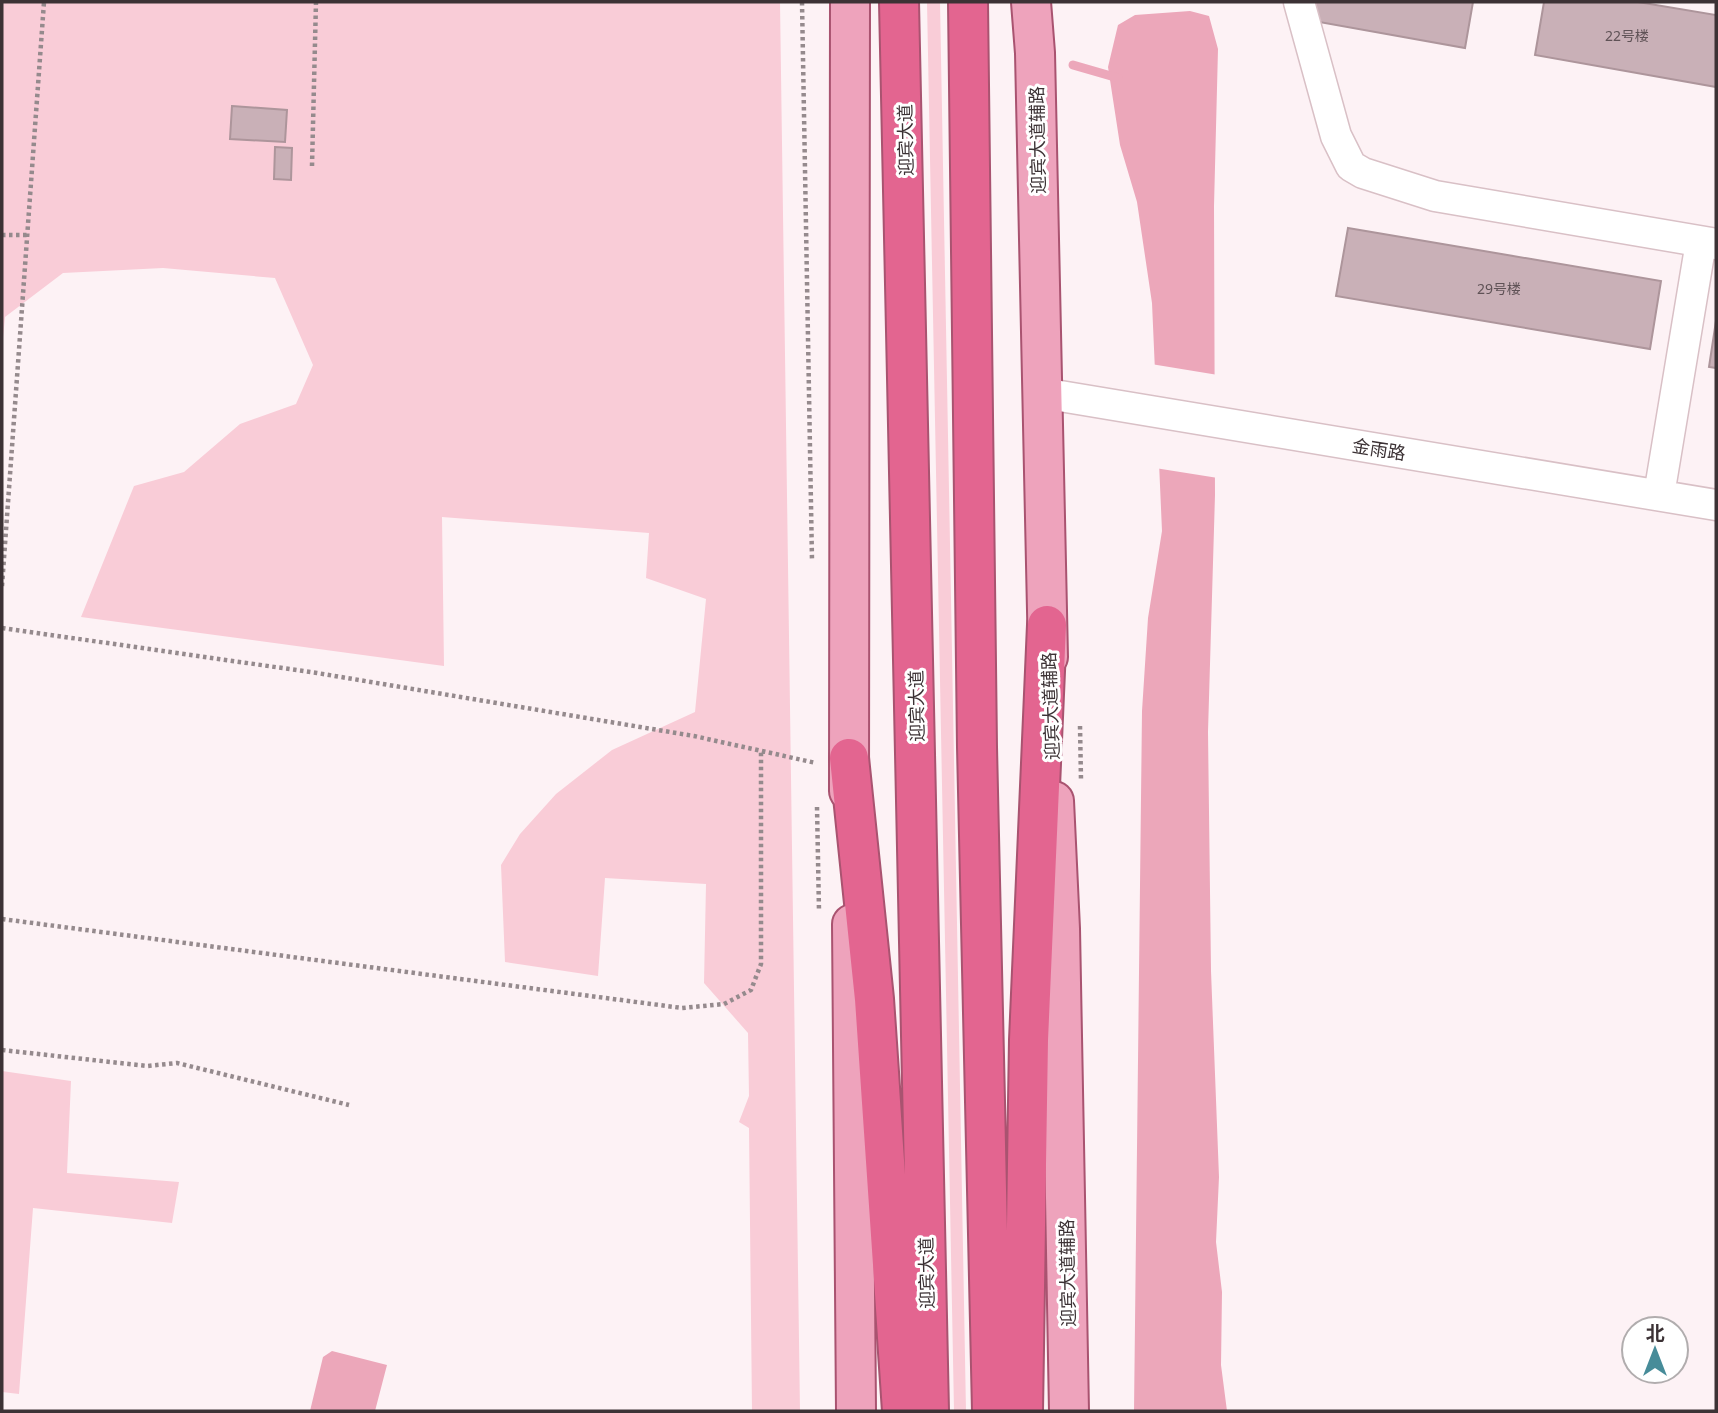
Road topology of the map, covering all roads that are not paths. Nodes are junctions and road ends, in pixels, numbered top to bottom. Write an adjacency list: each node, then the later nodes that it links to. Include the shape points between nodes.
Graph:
1 (850, 2): 11 (main road)
2 (900, 2): 14 (highway, 迎宾大道)
3 (968, 2): 15 (highway, via 977,747)
4 (1031, 2): 7 (main road, 迎宾大道辅路)
5 (1299, 2): 6 (street, via 1336,136 1351,166 1435,196)
6 (1709, 243): 8 (street)
7 (1042, 393): 8 (street, 金雨路); 10 (main road, 迎宾大道辅路)
8 (1659, 495): 9 (street, 金雨路)
9 (1716, 505)
10 (1047, 625): 16 (highway, via 1029,1040); 17 (main road, 迎宾大道辅路, via 1060,929)
11 (832, 761): 12 (main road); 13 (highway, via 874,999)
12 (856, 1411)
13 (902, 1411)
14 (929, 1411)
15 (992, 1411)
16 (1023, 1411)
17 (1069, 1411)

